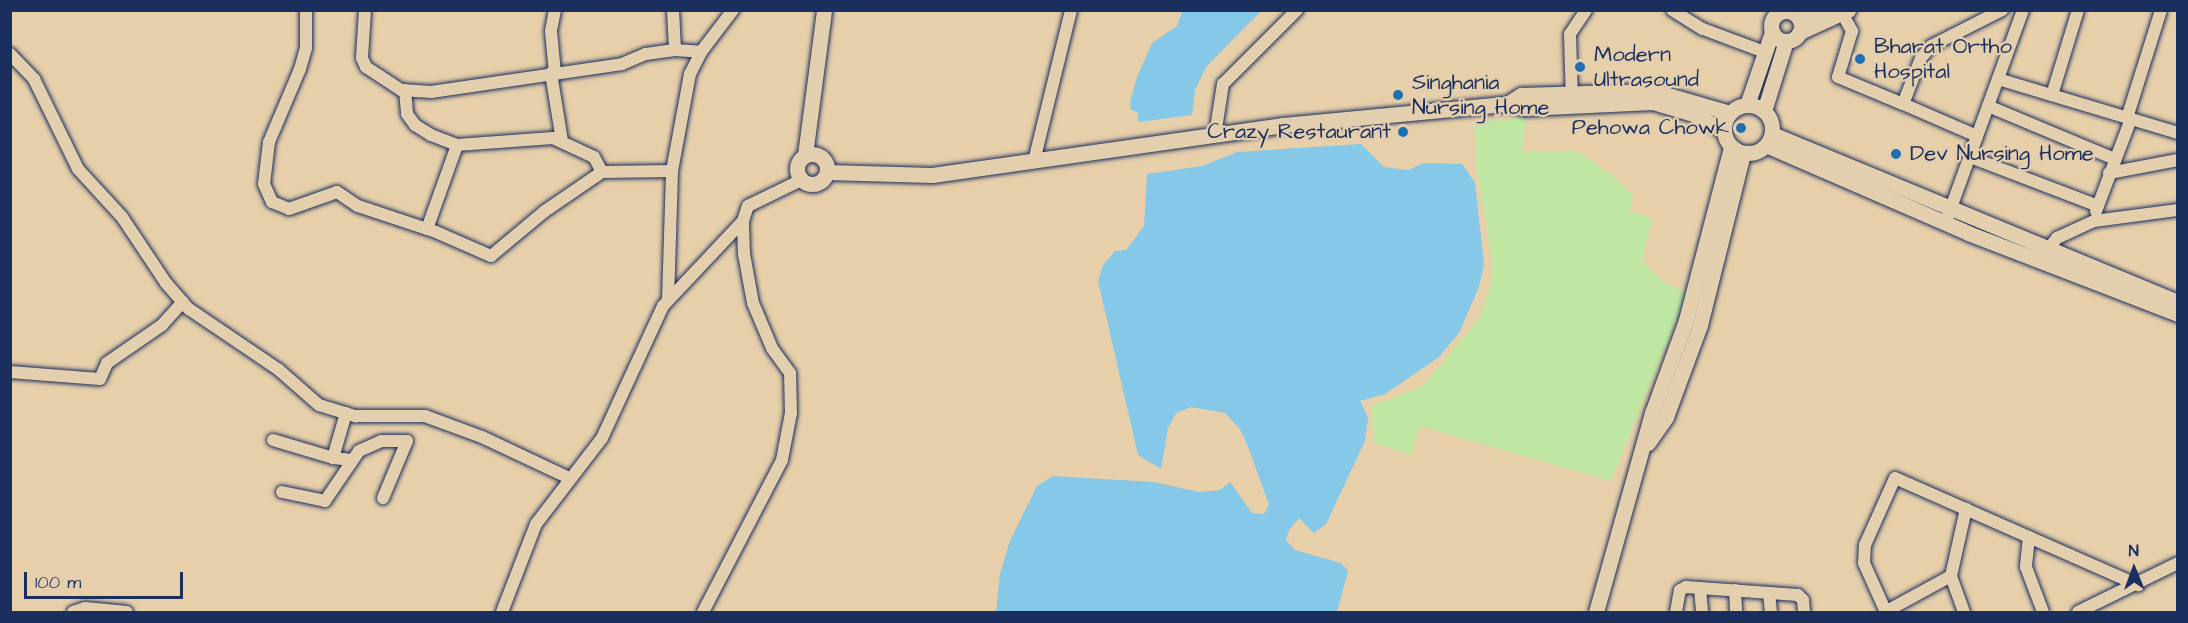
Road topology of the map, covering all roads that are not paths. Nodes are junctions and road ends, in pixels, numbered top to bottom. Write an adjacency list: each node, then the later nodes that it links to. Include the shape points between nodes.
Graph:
1 (306, 10): 59 (street, via 306,48 269,142 264,184 272,202 289,209 336,192 358,206)
2 (365, 10): 27 (street, via 362,58 366,67)
3 (555, 10): 25 (street, via 551,31)
4 (673, 10): 21 (street)
5 (732, 10): 22 (street)
6 (824, 10): 44 (main road)
7 (1071, 10): 48 (street)
8 (1297, 10): 38 (street, via 1223,84)
9 (1586, 10): 29 (street, via 1570,34)
10 (1672, 10): 23 (street, via 1703,29)
11 (1822, 10): 18 (main road)
12 (2002, 10): 30 (street, via 1931,46 1921,58)
13 (2023, 10): 26 (street)
14 (2078, 10): 28 (street)
15 (2161, 10): 35 (street)
16 (1780, 11): 18 (main road); 19 (main road, via 1771,21)
17 (1845, 12): 18 (main road); 30 (street, via 1852,31 1838,77)
18 (1799, 19): 20 (main road)
19 (1772, 32): 20 (main road); 23 (main road)
20 (1786, 41): 33 (main road)
21 (675, 50): 22 (street); 25 (street, via 645,54 622,64)
22 (701, 52): 49 (street, via 690,74)
23 (1765, 52): 31 (main road)
24 (10, 54): 62 (street, via 34,79 78,169 122,217)
25 (553, 73): 27 (street, via 431,92); 41 (street)
26 (1998, 79): 28 (street); 32 (street)
27 (405, 90): 42 (street, via 407,114 415,125)
28 (2052, 95): 35 (street)
29 (1572, 98): 34 (main road, via 1654,91); 36 (main road, via 1653,102 1693,114); 38 (main road, via 1521,95 1507,104)
30 (1903, 104): 39 (street)
31 (1747, 105): 33 (main road); 34 (main road)
32 (1988, 106): 39 (street); 46 (street)
33 (1764, 111): 40 (main road, via 1772,124)
34 (1730, 113): 36 (main road)
35 (2129, 118): 37 (street); 46 (street)
36 (1723, 130): 43 (main road)
37 (2178, 133)
38 (1215, 135): 48 (main road)
39 (1977, 136): 45 (street)
40 (1769, 140): 43 (main road, via 1752,153); 56 (main road)
41 (562, 141): 42 (street, via 553,138); 50 (street, via 594,157)
42 (457, 145): 59 (street)
43 (1737, 150): 86 (main road, via 1666,417 1644,449)
44 (805, 155): 51 (main road, via 823,158); 53 (main road, via 796,169)
45 (1970, 157): 54 (street); 56 (street)
46 (2115, 159): 52 (street)
47 (2178, 160): 52 (street)
48 (1034, 161): 51 (main road, via 932,175)
49 (672, 171): 50 (street); 61 (street)
50 (602, 172): 59 (street, via 545,211 491,256)
51 (827, 172): 53 (main road, via 819,183)
52 (2109, 173): 54 (street)
53 (801, 180): 57 (street, via 748,206)
54 (2098, 206): 58 (street)
55 (2178, 210): 58 (street)
56 (1948, 217): 60 (main road); 64 (main road)
57 (743, 221): 61 (street); 85 (street, via 744,254 753,303 771,348 790,373 791,413 782,460)
58 (2094, 221): 60 (street, via 2057,238)
59 (427, 229)
60 (2047, 250): 63 (main road)
61 (668, 300): 70 (street, via 602,438)
62 (183, 302): 65 (street, via 162,325 107,363 100,379); 66 (street, via 279,370 319,405)
63 (2178, 302)
64 (2178, 314)
65 (10, 372)
66 (346, 413): 68 (street); 70 (street, via 425,416 483,437)
67 (273, 440): 68 (street)
68 (333, 458): 69 (street)
69 (352, 460): 71 (street, via 325,501); 72 (street, via 359,451 381,441 407,441)
70 (568, 478): 84 (street, via 536,524)
71 (282, 492)
72 (383, 498)
73 (1966, 509): 74 (street); 76 (street); 92 (street, via 1893,479 1865,545 1864,563)
74 (2029, 537): 78 (street); 94 (street, via 2026,567)
75 (2177, 564): 77 (street); 78 (street)
76 (1951, 576): 92 (street); 93 (street)
77 (2178, 578)
78 (2138, 585): 95 (street)
79 (1700, 588): 80 (street); 87 (street, via 1681,588); 88 (street)
80 (1735, 590): 81 (street); 89 (street)
81 (1769, 593): 90 (street); 91 (street, via 1801,596)
82 (73, 612): 83 (street, via 85,608)
83 (127, 612)
84 (502, 612)
85 (703, 612)
86 (1596, 612)
87 (1676, 612)
88 (1702, 612)
89 (1736, 612)
90 (1771, 612)
91 (1804, 612)
92 (1886, 612)
93 (1964, 612)
94 (2043, 612)
95 (2078, 612)

